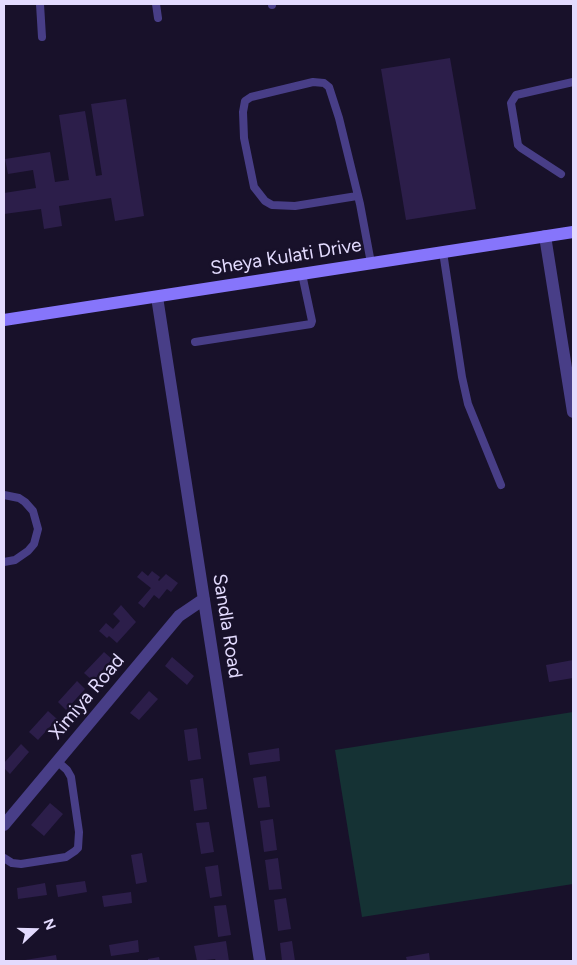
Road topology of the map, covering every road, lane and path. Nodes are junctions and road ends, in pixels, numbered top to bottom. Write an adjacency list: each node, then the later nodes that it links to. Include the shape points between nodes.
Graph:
1 (40, 4): 4 (lane)
2 (156, 4): 3 (lane)
3 (158, 18)
4 (42, 37)
5 (573, 82): 6 (lane, via 516,95 511,103 518,144)
6 (561, 174)
7 (357, 196): 7 (lane, via 329,87 313,82 251,97 246,102 242,112 244,138 254,187 265,200 272,205 295,206); 11 (lane)
8 (573, 232): 9 (street, Sheya Kulati Drive)
9 (545, 236): 10 (street, Sheya Kulati Drive); 16 (street)
10 (443, 252): 11 (street, Sheya Kulati Drive); 18 (lane, via 468,404)
11 (371, 263): 12 (street, Sheya Kulati Drive)
12 (302, 274): 13 (street, Sheya Kulati Drive); 15 (lane, via 311,324)
13 (157, 296): 14 (street, Sheya Kulati Drive); 21 (street, Sandla Road)
14 (4, 320)
15 (195, 342)
16 (568, 347): 17 (street)
17 (573, 412)
18 (501, 485)
19 (4, 495): 20 (lane, via 25,502 33,511 38,529 34,544 28,551 15,560)
20 (4, 562)
21 (204, 599): 22 (street, Ximiya Road, via 179,616); 25 (street, Sandla Road)
22 (57, 761): 23 (street, Ximiya Road); 24 (lane, via 71,777 79,832 78,848 66,857 21,864)
23 (4, 825)
24 (4, 858)
25 (260, 961)

